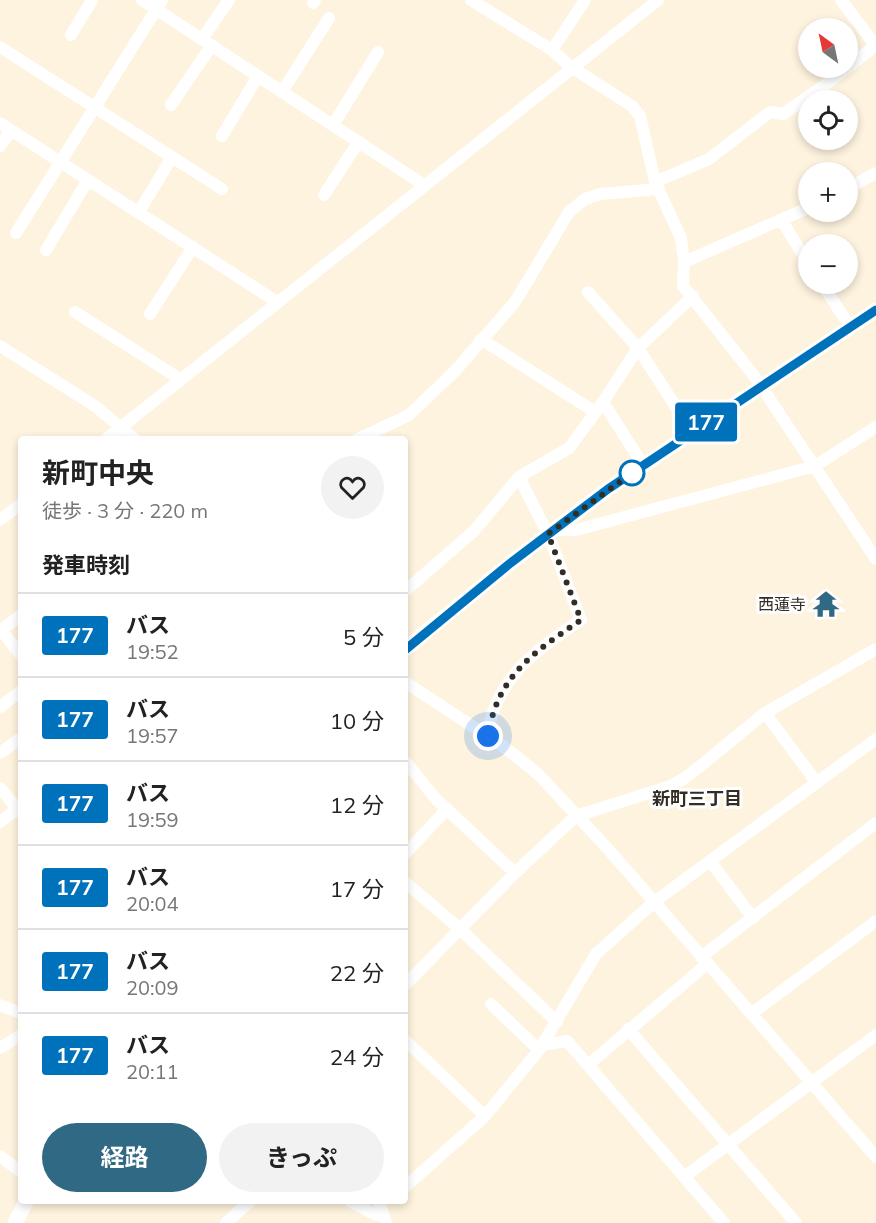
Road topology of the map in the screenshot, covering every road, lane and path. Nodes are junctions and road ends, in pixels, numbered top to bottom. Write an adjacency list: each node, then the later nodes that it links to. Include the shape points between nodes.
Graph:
1 (92, 0): 10 (street)
2 (142, 0): 8 (street)
3 (229, 0): 11 (street)
4 (471, 0): 14 (street)
5 (585, 0): 14 (street)
6 (657, 0): 16 (street)
7 (842, 0): 12 (street)
8 (159, 5): 11 (street); 20 (street)
9 (328, 18): 18 (street)
10 (71, 34)
11 (207, 42): 17 (street); 19 (street)
12 (876, 45): 32 (street, via 783,114 771,112 709,159)
13 (0, 47): 20 (street)
14 (552, 50): 16 (street)
15 (378, 52): 21 (street)
16 (571, 67): 31 (street); 32 (street, via 632,106 640,116)
17 (258, 76): 18 (street); 23 (street)
18 (282, 92): 21 (street)
19 (171, 105)
20 (93, 107): 26 (street); 27 (street)
21 (333, 125): 24 (street)
22 (5, 127): 25 (street); 27 (street)
23 (222, 136)
24 (359, 141): 31 (street); 34 (street)
25 (0, 146)
26 (172, 157): 33 (street); 35 (street)
27 (59, 161): 29 (street); 38 (street)
28 (876, 173): 30 (street)
29 (88, 180): 35 (street); 41 (street)
30 (858, 183)
31 (424, 184): 46 (street)
32 (657, 186): 42 (street, via 681,238); 51 (street, via 600,194 585,199 569,212 515,302)
33 (222, 189)
34 (324, 195)
35 (139, 212): 40 (street)
36 (798, 213): 37 (street)
37 (782, 220): 39 (street); 42 (street)
38 (16, 233)
39 (798, 246)
40 (193, 247): 46 (street); 49 (street)
41 (46, 250)
42 (684, 261): 45 (street, via 683,286)
43 (588, 292): 53 (street)
44 (828, 294): 50 (street)
45 (693, 296): 53 (street); 55 (street)
46 (277, 302): 54 (street)
47 (876, 310): 50 (main road)
48 (75, 312): 54 (street)
49 (150, 314)
50 (850, 328): 55 (main road)
51 (481, 339): 56 (street); 62 (street, via 455,371 409,415)
52 (0, 346): 57 (street)
53 (638, 348): 56 (street); 59 (street)
54 (180, 379): 57 (street)
55 (761, 386): 59 (main road); 64 (street)
56 (599, 407): 63 (street); 65 (street, via 569,448)
57 (122, 426): 60 (street); 61 (street)
58 (876, 428): 64 (street)
59 (692, 432): 63 (main road)
60 (110, 436)
61 (132, 436)
62 (364, 436)
63 (643, 465): 68 (main road)
64 (815, 466): 68 (street, via 576,530); 69 (street)
65 (519, 477): 68 (street); 70 (street, via 474,531)
66 (18, 506): 67 (street)
67 (0, 520)
68 (551, 532): 73 (main road); 80 (street, via 581,620 540,648 507,682 490,719)
69 (876, 559)
70 (408, 588)
71 (18, 617): 72 (street)
72 (0, 631): 75 (street)
73 (408, 648)
74 (876, 649): 79 (street)
75 (18, 652)
76 (408, 684): 80 (street)
77 (18, 693): 78 (street)
78 (0, 707)
79 (765, 713): 85 (street); 90 (street, via 671,786)
80 (488, 736): 90 (street, via 538,774)
81 (18, 740): 83 (street)
82 (874, 744): 85 (street)
83 (0, 753)
84 (408, 764): 88 (street)
85 (816, 783): 94 (street)
86 (0, 788): 87 (street)
87 (18, 807)
88 (447, 809): 93 (street); 95 (street)
89 (18, 810): 91 (street)
90 (576, 816): 95 (street); 97 (street)
91 (0, 822)
92 (876, 823): 98 (street)
93 (408, 851)
94 (710, 861): 97 (street); 98 (street)
95 (515, 873): 100 (street)
96 (408, 885): 100 (street)
97 (654, 902): 101 (street); 107 (street, via 596,954)
98 (753, 918): 101 (street)
99 (876, 921): 106 (street)
100 (460, 929): 102 (street); 107 (street)
101 (704, 960): 106 (street); 108 (street)
102 (408, 982)
103 (491, 1004): 113 (street)
104 (0, 1005): 105 (street)
105 (18, 1012)
106 (752, 1014): 115 (street)
107 (556, 1022): 113 (street)
108 (628, 1029): 114 (street); 117 (street)
109 (876, 1035): 115 (street)
110 (18, 1037): 112 (street)
111 (408, 1043): 116 (street)
112 (0, 1047)
113 (541, 1047): 114 (street, via 567,1041); 116 (street)
114 (588, 1065): 121 (street)
115 (812, 1083): 117 (street); 119 (street)
116 (485, 1116): 122 (street)
117 (728, 1144): 121 (street); 131 (street)
118 (0, 1156): 120 (street)
119 (876, 1157)
120 (18, 1170)
121 (684, 1177): 130 (street)
122 (408, 1184)
123 (25, 1204): 127 (main road)
124 (247, 1204): 128 (street)
125 (363, 1204): 126 (street)
126 (381, 1207): 129 (street)
127 (15, 1223)
128 (226, 1223)
129 (386, 1223)
130 (724, 1223)
131 (796, 1223)

